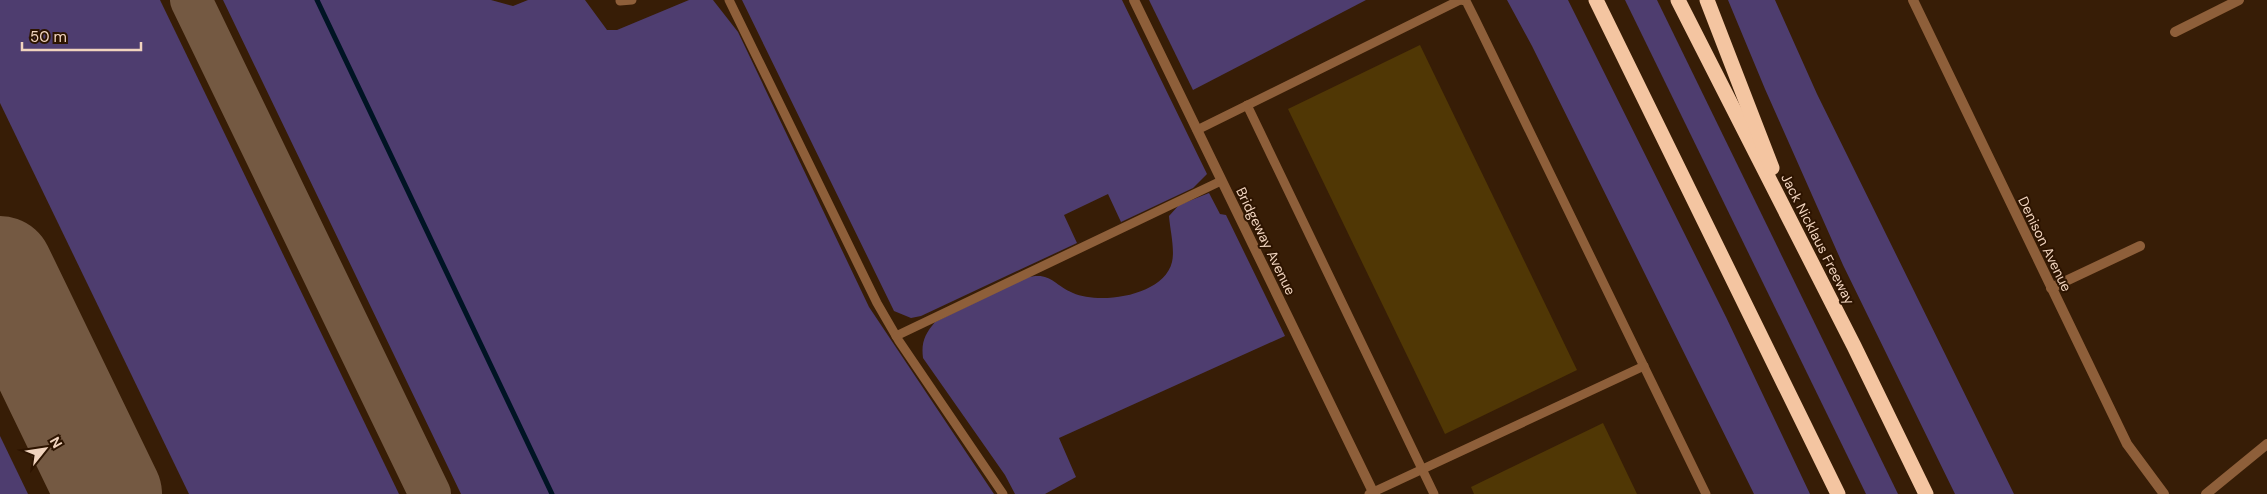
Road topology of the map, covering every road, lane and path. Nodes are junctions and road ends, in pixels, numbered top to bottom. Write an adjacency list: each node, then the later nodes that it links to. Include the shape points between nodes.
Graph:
1 (632, 0): 10 (lane)
2 (729, 0): 18 (lane)
3 (1134, 0): 13 (street, Bridgeway Avenue)
4 (1460, 0): 12 (lane); 19 (lane, via 1466,1 1476,19)
5 (1596, 0): 26 (highway)
6 (1678, 0): 15 (highway, Jack Nicklaus Freeway)
7 (1707, 0): 15 (highway)
8 (1912, 0): 17 (street, Denison Avenue)
9 (2239, 0): 11 (street)
10 (620, 1)
11 (2175, 32)
12 (1247, 105): 13 (lane); 21 (lane)
13 (1197, 130): 14 (street, Bridgeway Avenue)
14 (1222, 181): 18 (lane); 22 (street, Bridgeway Avenue)
15 (1794, 228): 27 (highway, Jack Nicklaus Freeway)
16 (2140, 246): 17 (street)
17 (2051, 288): 28 (street, Denison Avenue, via 2127,444)
18 (896, 336): 23 (lane)
19 (1644, 366): 21 (lane); 25 (lane)
20 (2267, 444): 29 (street)
21 (1422, 469): 22 (lane); 24 (lane)
22 (1372, 493)
23 (1003, 494)
24 (1434, 494)
25 (1706, 494)
26 (1838, 494)
27 (1926, 494)
28 (2164, 494)
29 (2206, 494)

